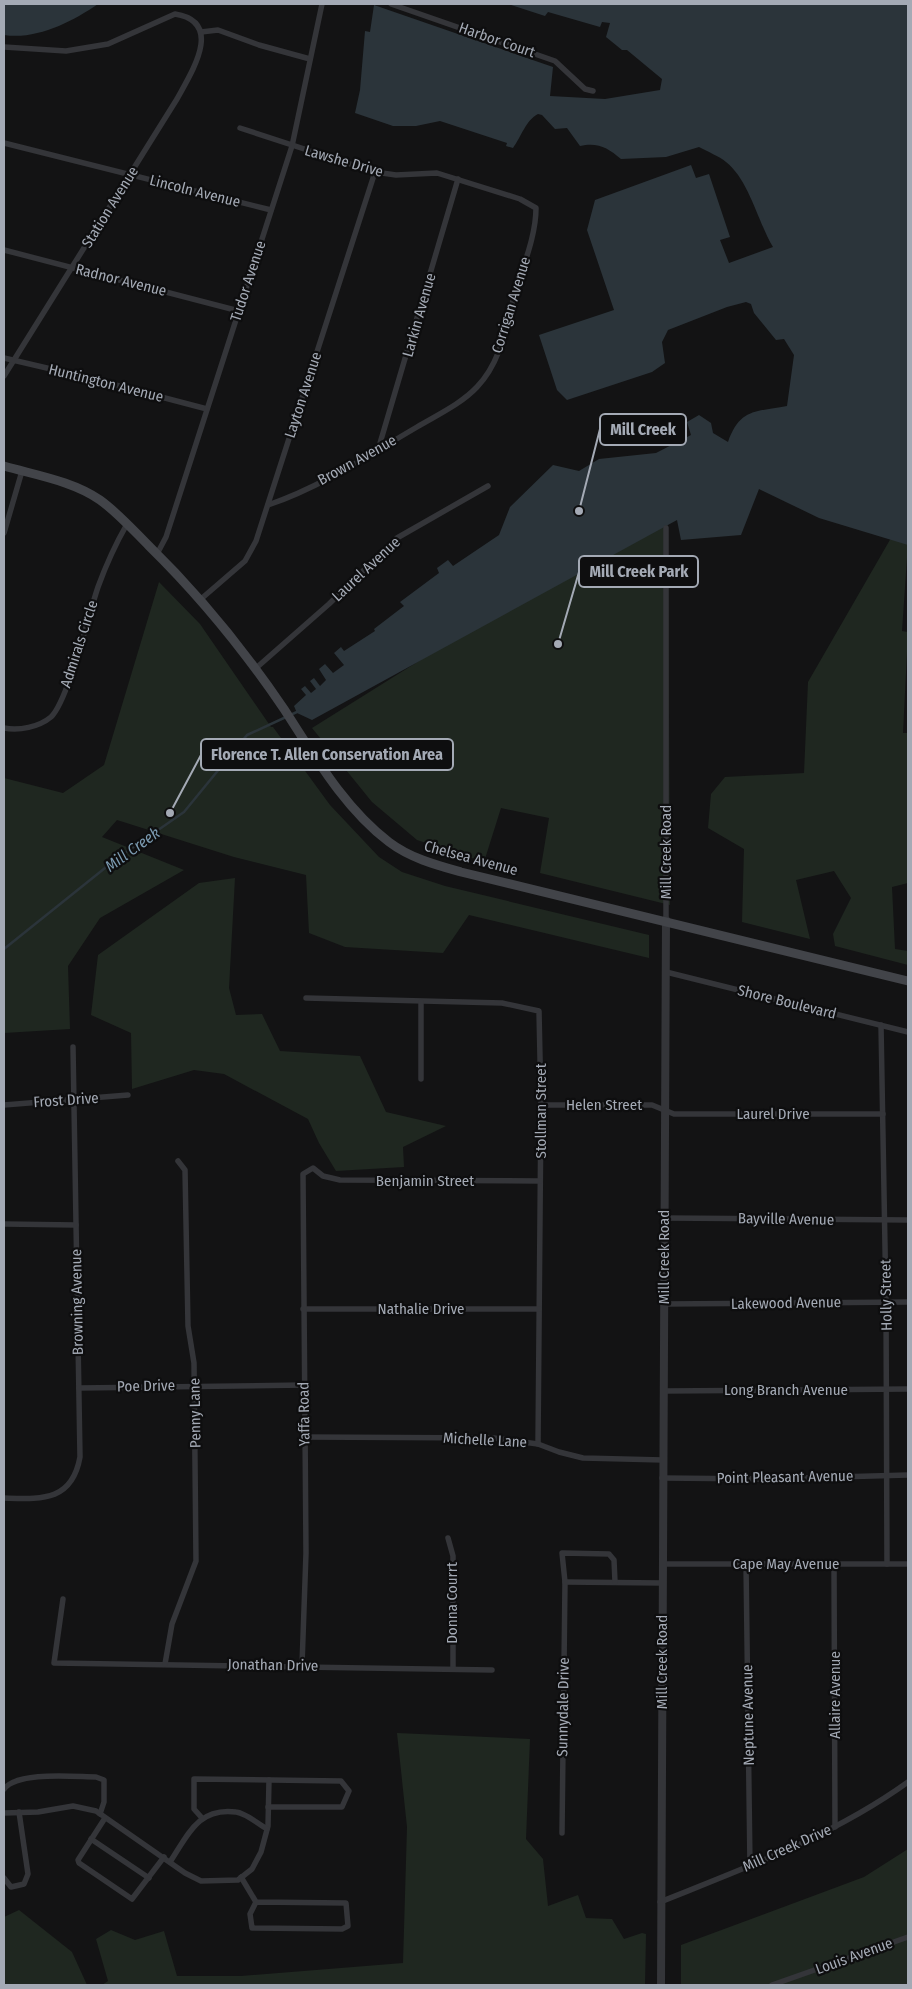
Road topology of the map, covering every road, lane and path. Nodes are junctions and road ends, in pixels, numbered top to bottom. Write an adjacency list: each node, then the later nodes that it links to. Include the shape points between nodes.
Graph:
1 (322, 4): 5 (street, Tudor Avenue)
2 (391, 4): 6 (street, Harbor Court, via 555,60 585,89)
3 (201, 32): 4 (street, via 196,23 186,16 175,14 108,44 66,51); 5 (street, via 218,30); 11 (street, Station Avenue, via 200,53 178,99)
4 (4, 47)
5 (310, 59): 9 (street, Tudor Avenue)
6 (594, 91)
7 (240, 128): 9 (street, Lawshe Drive)
8 (4, 143): 11 (street, Lincoln Avenue)
9 (292, 146): 10 (street, Lawshe Drive); 14 (street, Tudor Avenue)
10 (375, 172): 12 (street, Lawshe Drive, via 396,175 436,173); 27 (street, Layton Avenue)
11 (130, 175): 14 (street, Lincoln Avenue); 16 (street, Station Avenue)
12 (458, 179): 13 (street, Lawshe Drive, via 520,199); 23 (street, Larkin Avenue)
13 (536, 208): 22 (street, Corrigan Avenue, via 528,252 502,344 477,388)
14 (271, 210): 17 (street, Tudor Avenue)
15 (4, 250): 16 (street, Radnor Avenue)
16 (72, 268): 17 (street, Radnor Avenue); 19 (street, Station Avenue)
17 (239, 311): 21 (street, Tudor Avenue)
18 (4, 358): 19 (street, Huntington Avenue)
19 (14, 361): 20 (street, Station Avenue); 21 (street, Huntington Avenue)
20 (4, 376)
21 (207, 410): 31 (street, Tudor Avenue, via 166,537)
22 (444, 411): 23 (street, Brown Avenue)
23 (378, 450): 27 (street, Brown Avenue, via 306,489)
24 (4, 466): 25 (main road, Chelsea Avenue)
25 (22, 471): 28 (main road, Chelsea Avenue, via 64,483 99,499); 30 (street)
26 (488, 486): 33 (street, Laurel Avenue, via 397,538)
27 (268, 505): 32 (street, Layton Avenue, via 256,541 245,561)
28 (127, 524): 31 (main road, Chelsea Avenue); 34 (street, Admirals Circle, via 112,550 57,708 52,716 29,728)
29 (666, 528): 35 (street, Mill Creek Road)
30 (4, 534)
31 (157, 554): 32 (main road, Chelsea Avenue)
32 (200, 599): 33 (main road, Chelsea Avenue)
33 (255, 669): 35 (main road, Chelsea Avenue, via 347,800 375,830 406,853 461,872)
34 (4, 728)
35 (666, 920): 36 (street, Mill Creek Road); 37 (main road, Chelsea Avenue)
36 (666, 972): 40 (street, Shore Boulevard); 48 (street, Mill Creek Road)
37 (908, 981)
38 (306, 998): 39 (street, Stollman Street)
39 (421, 1002): 43 (street); 47 (street, Stollman Street, via 502,1003 539,1011)
40 (881, 1025): 41 (street, Shore Boulevard); 49 (street, Holly Street)
41 (908, 1032)
42 (74, 1047): 45 (street, Browning Avenue)
43 (420, 1078)
44 (128, 1095): 45 (street, Frost Drive)
45 (75, 1100): 46 (street, Frost Drive); 57 (street, Browning Avenue)
46 (4, 1105)
47 (541, 1105): 48 (street, Helen Street, via 652,1105); 52 (street, Stollman Street)
48 (666, 1109): 49 (street, Laurel Drive, via 674,1114); 53 (street, Mill Creek Road)
49 (883, 1114): 54 (street, Holly Street)
50 (178, 1161): 64 (street, Penny Lane, via 185,1170 188,1326)
51 (313, 1168): 52 (street, Benjamin Street, via 323,1176 340,1180); 61 (street, Yaffa Road, via 303,1174 302,1182)
52 (540, 1181): 62 (street, Stollman Street)
53 (664, 1218): 54 (street, Bayville Avenue); 60 (street, Mill Creek Road)
54 (885, 1220): 55 (street, Bayville Avenue); 58 (street, Holly Street)
55 (908, 1220)
56 (4, 1224): 57 (street)
57 (76, 1225): 65 (street, Browning Avenue)
58 (886, 1302): 59 (street, Lakewood Avenue); 60 (street, Lakewood Avenue); 66 (street, Holly Street)
59 (908, 1302)
60 (664, 1304): 68 (street, Mill Creek Road)
61 (303, 1309): 62 (street, Nathalie Drive); 63 (street, Yaffa Road)
62 (539, 1309): 70 (street, Stollman Street)
63 (304, 1385): 64 (street, Poe Drive); 69 (street, Yaffa Road)
64 (195, 1386): 65 (street, Poe Drive); 86 (street, Penny Lane, via 196,1561 172,1624)
65 (79, 1388): 75 (street, Browning Avenue, via 80,1457 78,1471 72,1481 58,1494 47,1497)
66 (886, 1389): 67 (street, Long Branch Avenue); 68 (street, Long Branch Avenue); 72 (street, Holly Street)
67 (908, 1389)
68 (664, 1391): 71 (street, Mill Creek Road)
69 (304, 1437): 70 (street, Michelle Lane, via 494,1438); 87 (street, Yaffa Road, via 306,1553)
70 (538, 1444): 71 (street, Michelle Lane, via 583,1458)
71 (663, 1460): 74 (street, Mill Creek Road)
72 (886, 1476): 73 (street, Point Pleasant Avenue); 74 (street, Point Pleasant Avenue); 80 (street, Holly Street)
73 (908, 1476)
74 (662, 1478): 78 (street, Mill Creek Road)
75 (4, 1498)
76 (448, 1538): 88 (street, Donna Courrt, via 453,1556)
77 (834, 1563): 79 (street, Cape May Avenue); 80 (street, Cape May Avenue); 98 (street, Allaire Avenue)
78 (663, 1564): 79 (street, Cape May Avenue); 84 (street, Mill Creek Road)
79 (746, 1564): 104 (street, Neptune Avenue)
80 (887, 1564): 81 (street, Cape May Avenue)
81 (908, 1564)
82 (565, 1582): 83 (street); 83 (street, Sunnydale Drive, via 562,1553 609,1554 614,1560); 100 (street, Sunnydale Drive)
83 (615, 1582): 84 (street)
84 (662, 1583): 109 (street, Mill Creek Road)
85 (63, 1600): 86 (street, Jonathan Drive, via 54,1663)
86 (165, 1664): 87 (street, Jonathan Drive)
87 (302, 1665): 88 (street, Jonathan Drive)
88 (453, 1669): 89 (street, Jonathan Drive)
89 (492, 1670)
90 (269, 1780): 93 (street); 93 (street, via 341,1781 349,1791 342,1807); 97 (street, via 194,1779 194,1809)
91 (908, 1782): 98 (street, Mill Creek Drive)
92 (4, 1789): 96 (street, via 28,1778 96,1777 104,1780)
93 (268, 1807): 99 (street)
94 (19, 1812): 95 (street); 96 (street, via 73,1806 96,1811); 106 (street, via 28,1874 24,1884 11,1887)
95 (4, 1813)
96 (103, 1816): 101 (street); 102 (street)
97 (202, 1818): 99 (street, via 208,1814 238,1812); 103 (street)
98 (835, 1827): 104 (street, Mill Creek Drive)
99 (267, 1829): 105 (street, via 252,1869)
100 (562, 1832)
101 (91, 1839): 107 (street); 107 (street, via 78,1864 132,1899)
102 (164, 1858): 103 (street); 107 (street)
103 (170, 1862): 105 (street, via 201,1881 238,1880)
104 (750, 1866): 109 (street, Mill Creek Drive)
105 (241, 1877): 108 (street)
106 (4, 1878)
107 (149, 1878)
108 (256, 1902): 108 (street, via 346,1902 348,1926 342,1929 252,1928 250,1914)
109 (660, 1902): 111 (street, Mill Creek Road)
110 (908, 1937): 112 (street, Louis Avenue)
111 (660, 1985)
112 (772, 1985)

